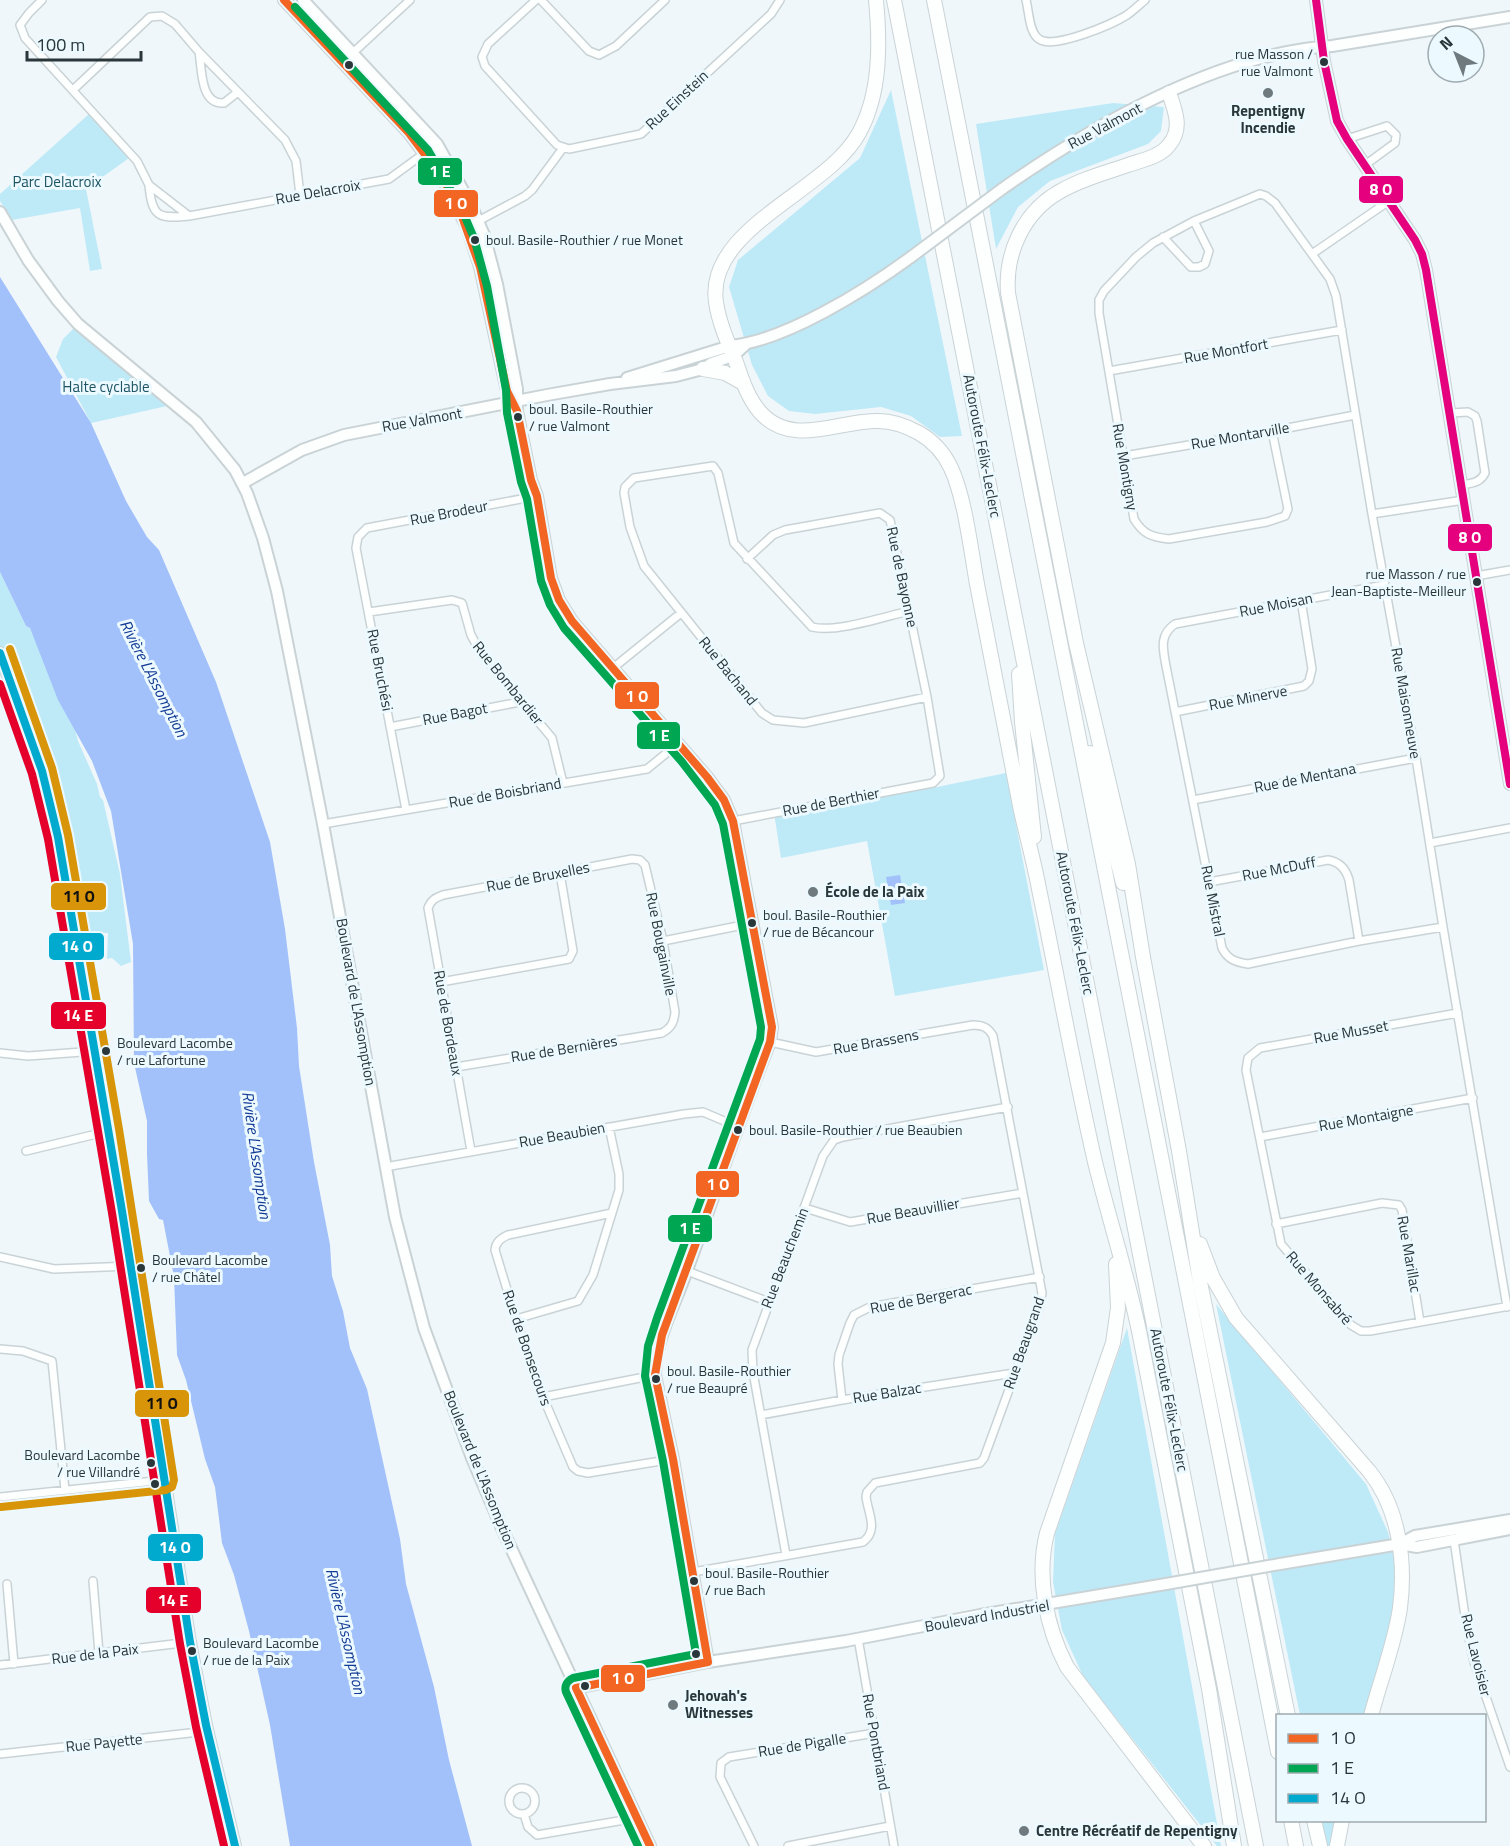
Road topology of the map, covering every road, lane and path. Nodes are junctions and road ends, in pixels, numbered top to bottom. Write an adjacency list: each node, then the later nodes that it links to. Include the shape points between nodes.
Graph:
1 (42, 0): 21 (street, Rue Delacroix, via 24,18 22,32)
2 (284, 0): 20 (street)
3 (303, 0): 19 (street)
4 (410, 0): 19 (street)
5 (539, 0): 6 (street, via 589,51 599,55 616,46); 26 (street, via 488,44 482,57 484,66)
6 (665, 0)
7 (780, 0): 26 (street, Rue Einstein, via 771,14 641,134)
8 (876, 0): 41 (highway, via 875,78 867,115 857,136 830,167 738,241 720,265 716,301)
9 (894, 0): 65 (highway, Autoroute Félix-Leclerc)
10 (934, 0): 68 (highway)
11 (1026, 0): 15 (street, via 1034,34 1043,42 1059,42 1092,31)
12 (1132, 0): 15 (street)
13 (1145, 0): 15 (street)
14 (1316, 0): 17 (street)
15 (1134, 8)
16 (1510, 17): 17 (street, Rue Valmont)
17 (1322, 47): 23 (street, Rue Valmont, via 1236,66); 24 (street, via 1337,121)
18 (199, 52): 21 (street, via 170,19 162,15 150,18); 22 (street); 22 (street, via 207,95 224,103)
19 (354, 53): 20 (street); 25 (street)
20 (343, 62): 27 (street)
21 (74, 90): 29 (street, Rue Delacroix, via 138,161)
22 (238, 92): 30 (street, via 289,147 296,161)
23 (1169, 93): 41 (street, Rue Valmont, bridge, via 1086,134 1002,189 911,257 835,305); 95 (highway, via 1177,121 1169,145 1154,155 1074,184 1046,200 1019,234 1007,278 1085,684 1125,847)
24 (1347, 139): 28 (street); 28 (street, via 1379,127 1392,129 1395,143)
25 (436, 144): 27 (street, Rue Delacroix); 34 (street)
26 (563, 148): 34 (street, via 532,190)
27 (424, 152): 30 (street, Rue Delacroix, via 389,179); 36 (street, via 442,177)
28 (1365, 165): 31 (street)
29 (148, 185): 33 (street, Rue Delacroix); 33 (street, Rue Delacroix, via 157,213 169,219)
30 (300, 195): 33 (street, Rue Delacroix)
31 (1389, 201): 38 (street); 47 (street, via 1422,254)
32 (0, 212): 51 (street, Boulevard de L'Assomption, via 42,280 72,316 192,418)
33 (189, 216)
34 (478, 221): 36 (street); 46 (street, via 497,284 517,389)
35 (1194, 221): 37 (street, Rue Maisonneuve); 37 (street, via 1209,251 1205,264 1191,267); 38 (street, Rue Maisonneuve, via 1260,194 1275,203)
36 (467, 227): 46 (street, via 483,276 507,391)
37 (1163, 237): 39 (street, Rue Maisonneuve, via 1113,280 1100,300)
38 (1312, 254): 40 (street, Rue Maisonneuve, via 1334,288)
39 (1099, 313): 43 (street, Rue Montigny)
40 (1342, 330): 43 (street, Rue Montfort); 48 (street, Rue Maisonneuve)
41 (731, 351): 42 (street, Rue Valmont); 44 (highway); 45 (street, Rue Valmont)
42 (703, 369): 44 (highway); 45 (street, Rue Valmont, via 658,380)
43 (1109, 371): 50 (street, Rue Montigny)
44 (743, 382): 89 (highway, via 760,412 783,427 812,431 868,421 904,425 926,437 947,461 965,522)
45 (610, 384): 46 (street, Rue Valmont)
46 (515, 405): 51 (street, Rue Valmont, via 337,437 302,450); 53 (street)
47 (1450, 413): 52 (street); 52 (street, via 1468,412 1477,421 1485,474 1475,483)
48 (1355, 415): 49 (street, Rue Montarville); 55 (street, Rue Maisonneuve)
49 (1272, 431): 50 (street, Rue Montarville); 50 (street, Rue Montigny, via 1288,509 1285,516 1180,537 1160,538 1142,531 1134,519)
50 (1124, 456)
51 (243, 483): 83 (street, Boulevard de L'Assomption, via 272,566)
52 (1462, 485): 54 (street)
53 (537, 496): 56 (street, Rue Brodeur, via 367,528); 69 (street, via 551,578 559,600)
54 (1464, 500): 55 (street); 59 (street)
55 (1372, 514): 60 (street, Rue Maisonneuve)
56 (363, 532): 63 (street, Rue Bruchési, via 356,548)
57 (747, 559): 62 (street, via 812,627 837,627); 62 (street, Rue de Bayonne, via 773,535 785,530 880,513 890,520); 64 (street, Rue Bachand, via 734,543 713,466 640,476 629,482 624,493 639,556)
58 (1510, 570): 59 (street)
59 (1476, 576): 76 (street)
60 (1384, 585): 61 (street, Rue Moisan); 75 (street, Rue Maisonneuve)
61 (1301, 600): 66 (street, Rue Moisan); 72 (street, Rue Minerve, via 1312,669 1304,686)
62 (909, 611): 70 (street, Rue de Bayonne)
63 (369, 612): 71 (street, Rue Bombardier, via 452,600 462,603 473,640); 73 (street, Rue Bruchési)
64 (681, 613): 69 (street); 70 (street, Rue Bachand, via 762,713 773,720 804,723)
65 (1016, 624): 89 (highway); 174 (highway, Autoroute Félix-Leclerc)
66 (1169, 628): 72 (street, Rue Mistral, via 1162,643)
67 (0, 653): 101 (street, via 51,802)
68 (1064, 665): 95 (highway, via 1102,793); 158 (highway)
69 (613, 668): 74 (street)
70 (927, 697): 78 (street, Rue de Bayonne, via 940,772)
71 (520, 702): 73 (street, Rue Bagot); 77 (street, Rue Bombardier, via 552,738)
72 (1175, 712): 80 (street, Rue Mistral)
73 (390, 727): 81 (street, Rue Bruchési)
74 (679, 742): 77 (street, Rue de Boisbriand, via 647,769); 82 (street, via 724,800)
75 (1416, 758): 80 (street, Rue de Mentana); 85 (street, Rue Maisonneuve)
76 (1509, 770): 79 (street)
77 (563, 783): 81 (street, Rue de Boisbriand)
78 (929, 783): 82 (street, Rue de Berthier)
79 (1510, 784)
80 (1193, 800): 88 (street, Rue Mistral)
81 (406, 810): 83 (street, Rue de Boisbriand)
82 (734, 821): 91 (street)
83 (323, 824): 113 (street, Boulevard de L'Assomption)
84 (1510, 828): 85 (street)
85 (1430, 843): 92 (street, Rue Maisonneuve)
86 (640, 860): 87 (street, Rue de Bruxelles); 93 (street, Rue Bougainville, via 645,866)
87 (560, 873): 90 (street, Rue de Bruxelles); 96 (street, via 573,951 569,959)
88 (1209, 882): 94 (street, Rue Mistral, via 1222,948 1228,958 1239,963); 94 (street, Rue McDuff, via 1335,861 1347,872)
89 (1039, 885): 119 (highway, via 1078,1086)
90 (436, 897): 96 (street, Rue de Bordeaux, via 428,908)
91 (753, 923): 93 (street); 100 (street, via 772,1027)
92 (1443, 927): 94 (street, Rue Mistral); 97 (street, Rue Maisonneuve)
93 (663, 941): 99 (street, Rue Bougainville, via 675,1012)
94 (1359, 941)
95 (1143, 957): 117 (highway)
96 (441, 982): 104 (street, Rue de Bordeaux)
97 (1458, 1013): 103 (street, Rue Musset, via 1260,1048); 105 (street, Rue Maisonneuve)
98 (984, 1026): 100 (street, Rue Brassens, via 816,1052); 106 (street, Rue Beaugrand, via 993,1036)
99 (670, 1029): 104 (street, Rue de Bernières)
100 (770, 1042): 107 (street)
101 (96, 1051): 102 (street, via 38,1056); 109 (street)
102 (0, 1053)
103 (1248, 1058): 110 (street, Rue Monsabré, via 1246,1070)
104 (456, 1067): 112 (street, Rue de Bordeaux)
105 (1473, 1098): 110 (street, Rue Montaigne); 125 (street, Rue Maisonneuve)
106 (1008, 1107): 114 (street, Rue Beaugrand); 115 (street, Rue Beauchemin, via 834,1140 823,1156)
107 (736, 1126): 108 (street, Rue Beaubien, via 703,1112); 122 (street)
108 (609, 1127): 112 (street, Rue Beaubien); 116 (street, via 619,1174)
109 (109, 1131): 111 (street); 121 (street)
110 (1260, 1137): 118 (street, Rue Monsabré)
111 (26, 1150)
112 (471, 1151): 113 (street, Rue Beaubien)
113 (385, 1167): 153 (street, Boulevard de L'Assomption, via 394,1217 433,1354 504,1533)
114 (1023, 1193): 115 (street, Rue Beauvillier, via 850,1222); 123 (street, Rue Beaugrand)
115 (806, 1208): 124 (street, Rue Beauchemin)
116 (612, 1213): 126 (street, via 593,1275 578,1301); 126 (street, Rue de Bonsecours, via 501,1238 495,1250)
117 (1189, 1213): 141 (highway, via 1210,1272 1227,1304 1375,1477 1389,1505); 154 (highway)
118 (1276, 1224): 127 (street, Rue Monsabré, via 1284,1249 1356,1330); 127 (street, Rue Marillac, via 1382,1203 1399,1205)
119 (1113, 1235): 146 (highway, via 1118,1284 1116,1330 1047,1533 1042,1564); 173 (highway, via 1139,1331 1209,1689)
120 (0, 1257): 121 (street, via 54,1269)
121 (131, 1266): 135 (street)
122 (687, 1271): 124 (street); 130 (street, via 661,1340)
123 (1040, 1277): 129 (street, Rue Beaugrand, via 1040,1305); 132 (street, Rue de Bergerac, via 860,1311 850,1323 837,1364)
124 (769, 1302): 133 (street, Rue Beauchemin, via 752,1350)
125 (1509, 1307): 127 (street, Rue Monsabré)
126 (516, 1319): 131 (street, Rue de Bonsecours)
127 (1420, 1322)
128 (0, 1349): 136 (street, via 23,1351 52,1361)
129 (1014, 1373): 132 (street, Rue Balzac); 142 (street, Rue Beaugrand, via 980,1462 874,1483 866,1497 872,1525 870,1537 858,1544)
130 (655, 1375): 131 (street); 134 (street)
131 (543, 1397): 134 (street, Rue de Bonsecours, via 569,1461 578,1471 588,1473)
132 (843, 1400): 133 (street, Rue Balzac)
133 (761, 1415): 142 (street, Rue Beauchemin)
134 (673, 1459): 143 (street)
135 (164, 1480): 136 (street); 148 (street)
136 (65, 1490): 137 (street)
137 (0, 1497)
138 (1510, 1520): 141 (street, Boulevard Industriel, via 1415,1536)
139 (1510, 1529): 140 (street, Boulevard Industriel)
140 (1454, 1540): 141 (street, Boulevard Industriel, via 1417,1547); 160 (street, Rue Lavoisier, via 1474,1662)
141 (1400, 1544): 146 (street, Boulevard Industriel, bridge); 155 (highway, via 1400,1610)
142 (786, 1555): 143 (street)
143 (693, 1572): 150 (street)
144 (93, 1581): 149 (street)
145 (7, 1584): 151 (street)
146 (1047, 1606): 147 (street, Boulevard Industriel); 172 (highway, via 1055,1642 1071,1672)
147 (858, 1638): 150 (street, Boulevard Industriel); 157 (street, Rue Pontbriand)
148 (190, 1642): 149 (street, Rue de la Paix); 156 (street)
149 (99, 1653): 151 (street, Rue de la Paix)
150 (708, 1662): 153 (street, Boulevard Industriel)
151 (14, 1664): 152 (street, Rue de la Paix)
152 (0, 1665)
153 (576, 1688): 162 (street, Boulevard de L'Assomption)
154 (1288, 1714)
155 (1372, 1714)
156 (208, 1731): 159 (street, Rue Payette); 167 (street)
157 (875, 1733): 166 (street, Rue Pontbriand); 169 (street, Rue de Pigalle, via 729,1757 721,1763 720,1777)
158 (1276, 1742)
159 (0, 1754)
160 (1509, 1762)
161 (525, 1814): 162 (street, via 528,1827 537,1835)
162 (636, 1818): 168 (street, Boulevard de L'Assomption)
163 (1291, 1822): 175 (highway)
164 (1314, 1822): 176 (highway)
165 (1342, 1822): 177 (highway)
166 (890, 1826): 170 (street); 171 (street, Rue Pontbriand)
167 (235, 1846)
168 (650, 1846)
169 (754, 1846)
170 (788, 1846)
171 (894, 1846)
172 (1204, 1846)
173 (1234, 1846)
174 (1256, 1846)
175 (1296, 1846)
176 (1320, 1846)
177 (1337, 1846)

